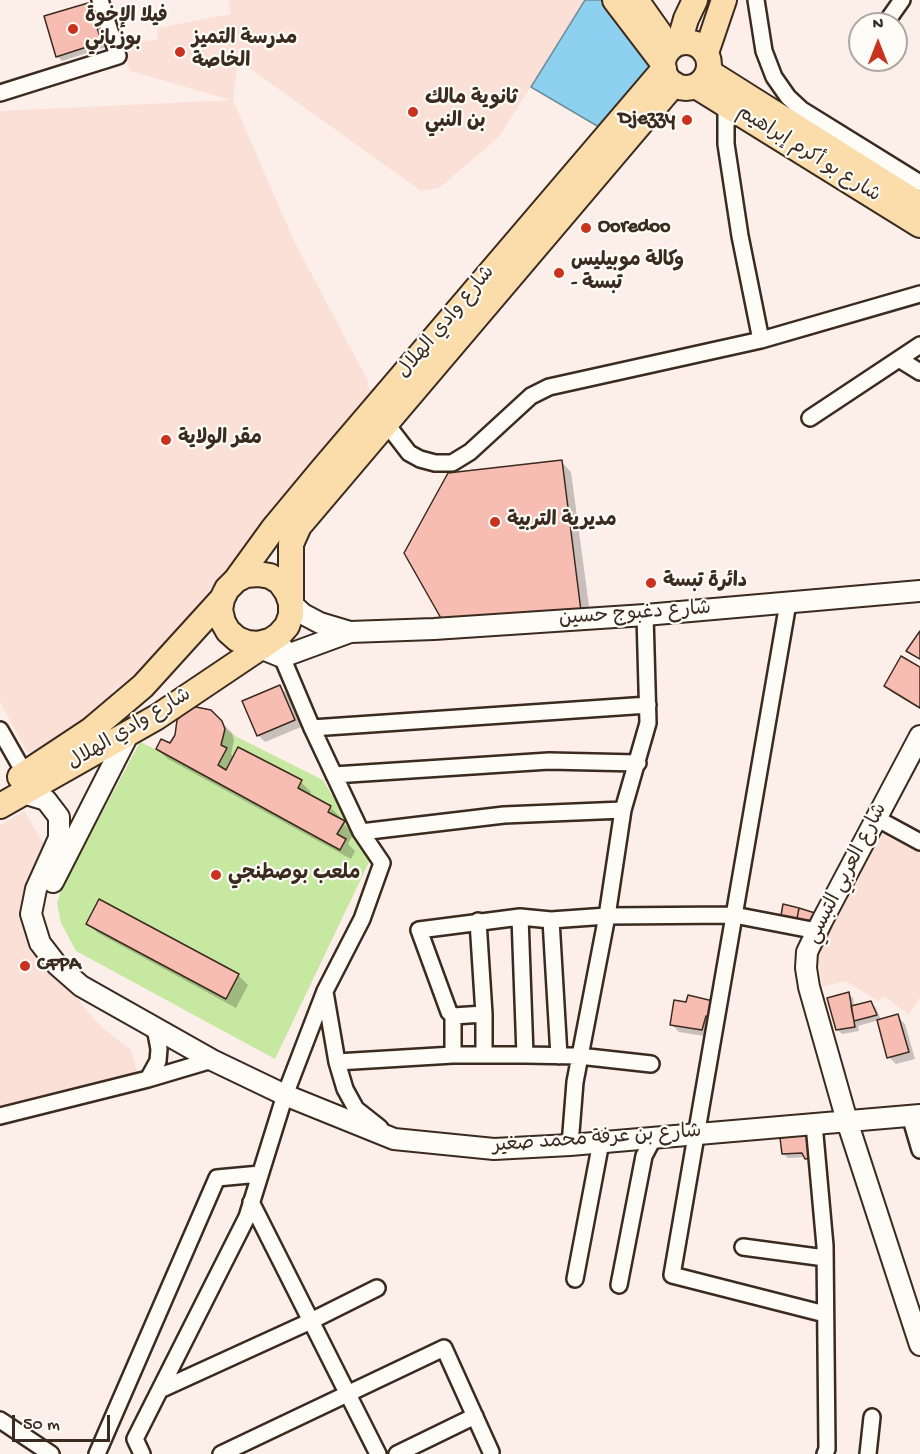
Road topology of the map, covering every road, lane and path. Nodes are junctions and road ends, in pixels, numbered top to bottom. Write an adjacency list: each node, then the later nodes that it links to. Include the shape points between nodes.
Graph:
1 (100, 0): 8 (street, via 118,55)
2 (615, 0): 7 (main road)
3 (636, 0): 7 (main road)
4 (695, 0): 7 (main road, شارع وادي الهلال, via 686,19)
5 (724, 0): 7 (main road, شارع وادي الهلال)
6 (756, 0): 10 (street, شارع بو أكرم إبراهيم, via 764,51 774,77 788,97 802,110)
7 (683, 65): 9 (main road, شارع بو أكرم إبراهيم); 11 (main road, شارع بو أكرم إبراهيم); 18 (main road, شارع وادي الهلال)
8 (0, 93)
9 (726, 104): 12 (main road, شارع بو أكرم إبراهيم); 14 (street, via 726,144)
10 (920, 183)
11 (920, 205)
12 (920, 225)
13 (920, 294): 14 (street)
14 (761, 339): 18 (street, via 549,387 524,402 470,452 452,463 435,463 410,453)
15 (920, 345): 16 (street)
16 (899, 359): 17 (street); 19 (street)
17 (920, 372)
18 (380, 416): 20 (main road, شارع وادي الهلال, via 273,529); 26 (main road, شارع وادي الهلال, via 294,535)
19 (810, 418)
20 (236, 580): 22 (main road, شارع وادي الهلال); 26 (main road, via 246,575 270,576 287,592)
21 (920, 591): 23 (street, شارع دغبوج حسين)
22 (222, 599): 26 (main road, via 223,622 237,639); 34 (main road, شارع وادي الهلال, via 143,686 92,730)
23 (788, 603): 24 (street, شارع دغبوج حسين); 40 (street)
24 (645, 615): 25 (street, شارع دغبوج حسين); 27 (street)
25 (350, 632): 26 (street); 26 (street, via 303,614)
26 (272, 636): 28 (street); 30 (main road, شارع وادي الهلال, via 158,717)
27 (648, 705): 28 (street); 32 (street, via 648,723)
28 (312, 729): 33 (street)
29 (0, 730): 34 (street)
30 (129, 733): 34 (main road, شارع وادي الهلال); 49 (street, شارع بن عرفة محمد صغير, via 46,896 45,921 66,960)
31 (917, 746): 37 (street, شارع العربي التبسي)
32 (638, 763): 33 (street, via 549,761); 36 (street)
33 (334, 775): 38 (street)
34 (16, 785): 35 (main road, شارع وادي الهلال); 49 (street, شارع بن عرفة محمد صغير, via 46,800 59,817 59,838 36,889 31,914 40,943 81,986)
35 (0, 806)
36 (623, 810): 38 (street, via 504,815); 41 (street)
37 (876, 818): 39 (street); 45 (street, شارع العربي التبسي)
38 (361, 832): 46 (street, via 382,863 362,919)
39 (920, 842)
40 (734, 915): 41 (street); 45 (street); 64 (street)
41 (607, 916): 43 (street); 54 (street)
42 (520, 917): 43 (street); 44 (street); 52 (street)
43 (551, 920): 53 (street)
44 (478, 921): 47 (street); 48 (street, via 418,930)
45 (817, 931): 62 (street, شارع العربي التبسي, via 807,952 809,987)
46 (325, 991): 56 (street); 59 (street)
47 (484, 1014): 48 (street); 51 (street)
48 (453, 1016): 50 (street)
49 (155, 1028): 55 (street, شارع بن عرفة محمد صغير); 58 (street, via 158,1060)
50 (453, 1055): 51 (street); 56 (street)
51 (484, 1055): 52 (street)
52 (525, 1055): 53 (street)
53 (559, 1056): 54 (street)
54 (579, 1056): 57 (street); 68 (street)
55 (212, 1060): 58 (street); 59 (street, شارع بن عرفة محمد صغير)
56 (337, 1062): 66 (street, via 356,1109)
57 (651, 1064)
58 (148, 1079): 61 (street)
59 (285, 1095): 66 (street, شارع بن عرفة محمد صغير); 70 (street)
60 (915, 1115): 62 (street, شارع بن عرفة محمد صغير); 69 (street)
61 (0, 1116)
62 (847, 1121): 63 (street, شارع بن عرفة محمد صغير); 79 (street, شارع العربي التبسي)
63 (814, 1124): 64 (street, شارع بن عرفة محمد صغير); 73 (street)
64 (696, 1133): 65 (street, شارع بن عرفة محمد صغير); 77 (street, via 672,1275)
65 (654, 1137): 67 (street, شارع بن عرفة محمد صغير); 75 (street, via 644,1156)
66 (394, 1139): 68 (street, شارع بن عرفة محمد صغير, via 494,1149)
67 (601, 1142): 68 (street, شارع بن عرفة محمد صغير); 74 (street)
68 (570, 1145)
69 (920, 1150)
70 (260, 1174): 71 (street); 88 (street, via 217,1178)
71 (250, 1202): 78 (street); 80 (street, via 247,1217)
72 (742, 1247): 73 (street)
73 (825, 1258): 77 (street)
74 (575, 1279)
75 (619, 1285)
76 (377, 1288): 78 (street)
77 (825, 1314): 86 (street)
78 (311, 1321): 80 (street); 81 (street)
79 (920, 1345)
80 (160, 1389): 89 (street, via 135,1439)
81 (348, 1394): 82 (street, via 444,1348); 90 (street); 91 (street)
82 (475, 1416): 85 (street); 92 (street)
83 (872, 1417): 93 (street)
84 (0, 1420): 87 (street)
85 (491, 1452)
86 (831, 1452)
87 (51, 1454)
88 (97, 1454)
89 (142, 1454)
90 (221, 1454)
91 (378, 1454)
92 (397, 1454)
93 (868, 1454)

